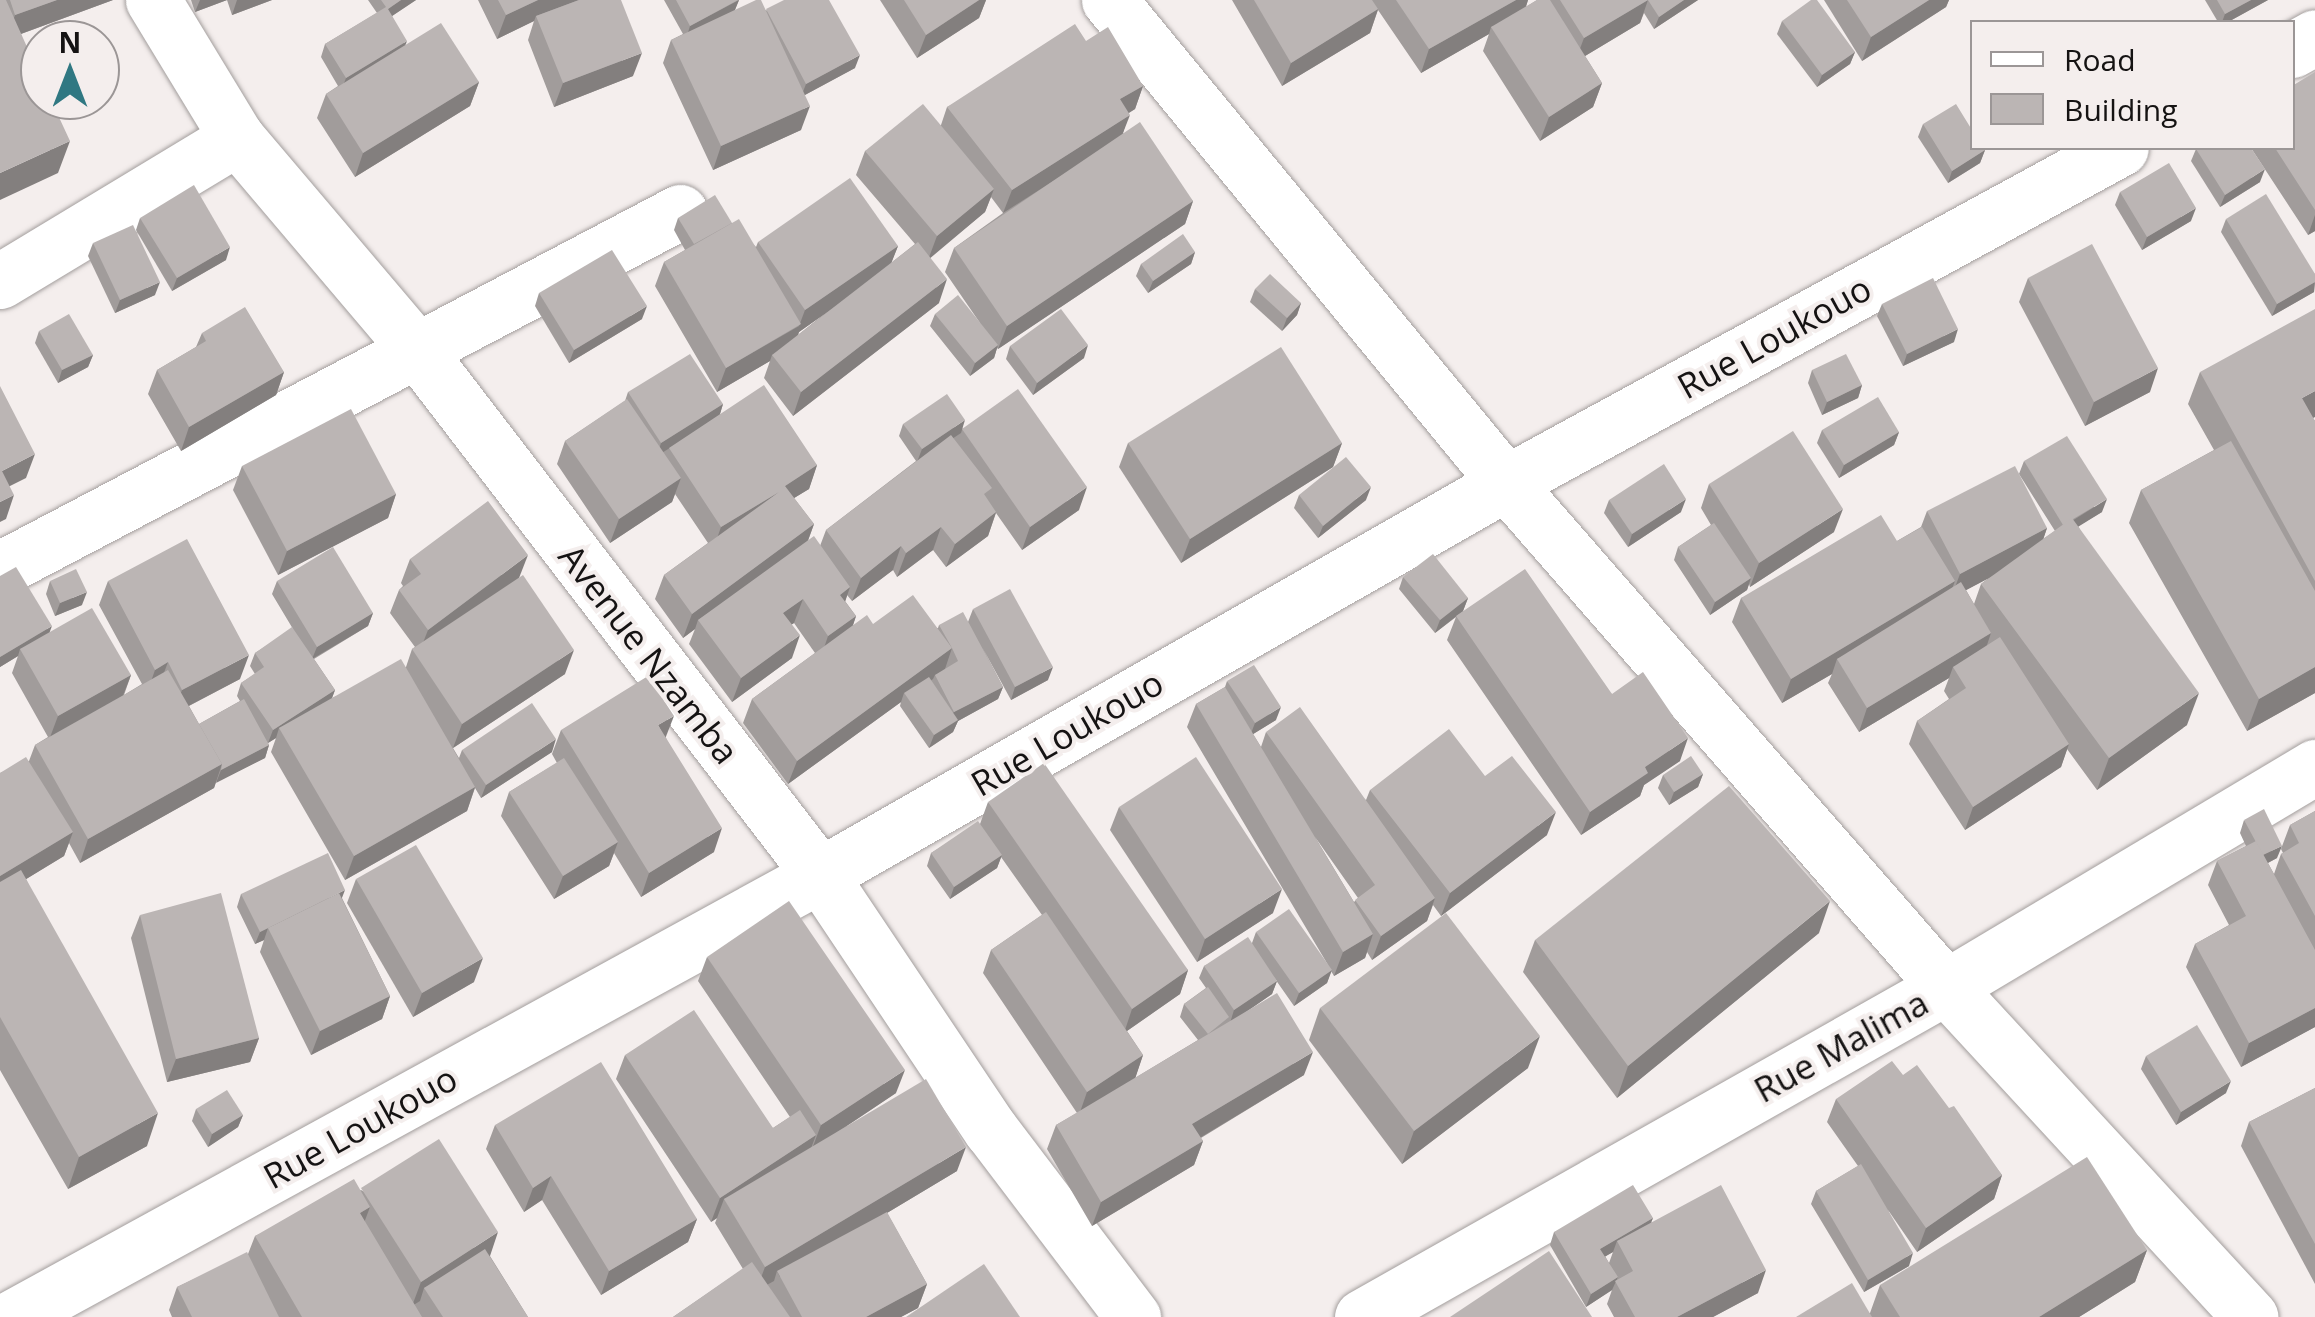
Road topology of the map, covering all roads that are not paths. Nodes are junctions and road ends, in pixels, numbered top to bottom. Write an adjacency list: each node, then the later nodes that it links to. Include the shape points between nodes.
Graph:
1 (152, 0): 3 (street, Avenue Nzamba)
2 (1109, 0): 8 (street)
3 (237, 138): 6 (street); 7 (street, Avenue Nzamba)
4 (2117, 150): 8 (street, Rue Loukouo)
5 (680, 212): 7 (street)
6 (0, 282)
7 (416, 349): 9 (street); 11 (street, Avenue Nzamba)
8 (1506, 482): 11 (street, Rue Loukouo); 12 (street)
9 (0, 569)
10 (2315, 767): 12 (street, Rue Malima)
11 (820, 875): 13 (street, Rue Loukouo); 14 (street, Avenue Nzamba, via 991,1130)
12 (1946, 987): 15 (street, Rue Malima); 16 (street)
13 (13, 1317)
14 (1134, 1317)
15 (1362, 1317)
16 (2251, 1317)

